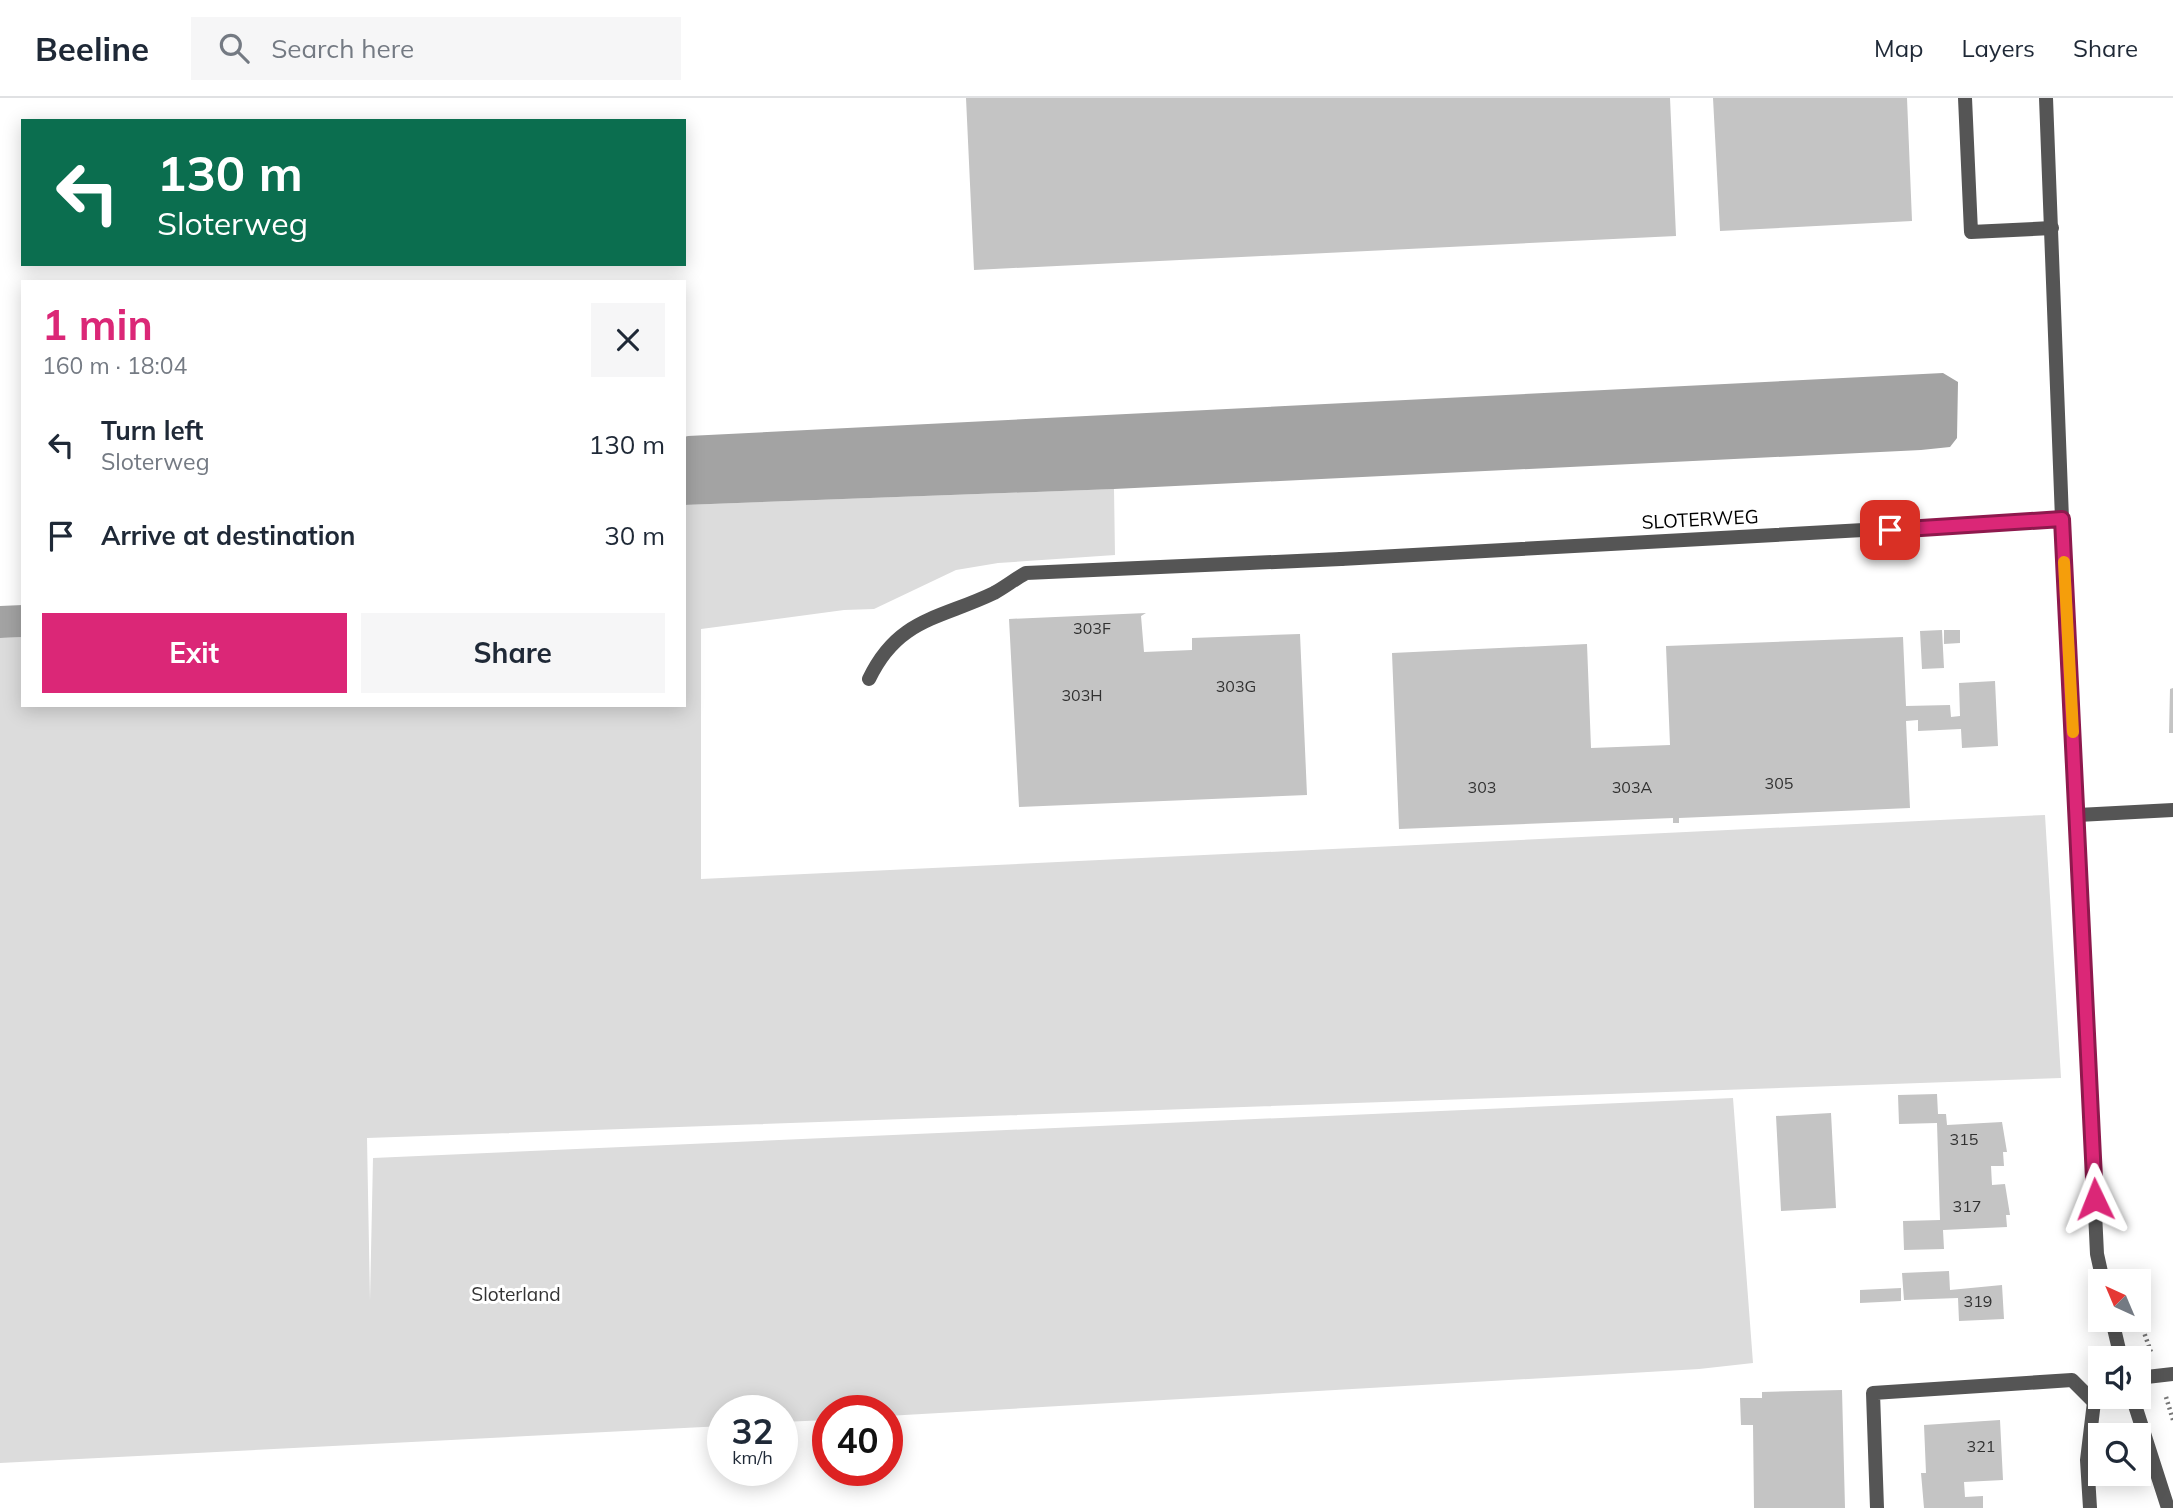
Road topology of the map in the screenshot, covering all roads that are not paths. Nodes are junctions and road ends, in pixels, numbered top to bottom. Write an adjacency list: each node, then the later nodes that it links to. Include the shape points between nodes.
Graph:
1 (1965, 98): 3 (street, via 1971,232)
2 (2046, 98): 3 (street)
3 (2052, 228): 4 (street)
4 (2062, 519): 5 (street, SLOTERWEG, via 1026,573 994,593 905,630 878,659); 7 (street)
5 (869, 679)
6 (2173, 810): 7 (street)
7 (2078, 815): 8 (street)
8 (2100, 1269)
9 (2173, 1374): 10 (street)
10 (2151, 1377)
11 (2088, 1392): 14 (street, via 2072,1380 1873,1392)
12 (2096, 1409): 15 (street, via 2087,1460)
13 (2136, 1409): 16 (street)
14 (1877, 1508)
15 (2091, 1508)
16 (2168, 1508)

